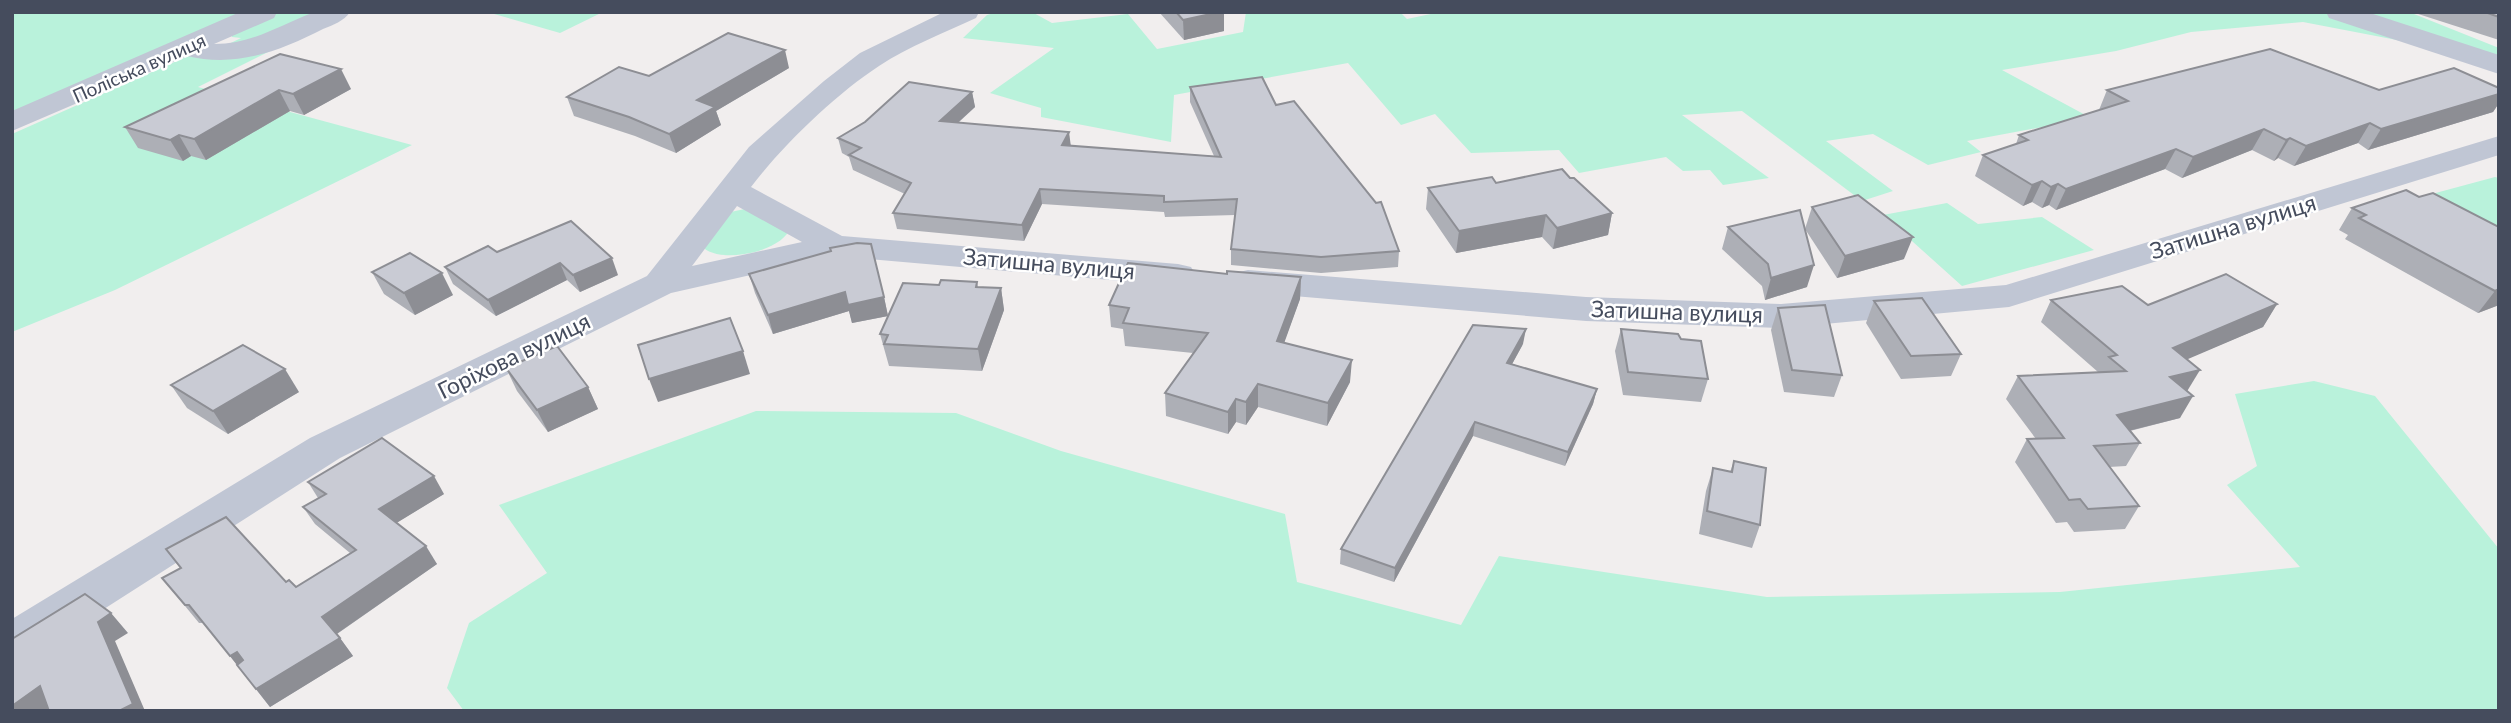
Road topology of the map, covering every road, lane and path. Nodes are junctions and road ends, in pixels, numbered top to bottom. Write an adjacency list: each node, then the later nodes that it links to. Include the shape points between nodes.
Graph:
1 (264, 12): 5 (street, Поліська вулиця)
2 (337, 12): 5 (street, via 261,48 218,55)
3 (966, 12): 9 (street, Горіхова вулиця, via 870,59 760,154)
4 (2339, 12): 6 (street)
5 (188, 47): 7 (street, Поліська вулиця)
6 (2499, 65)
7 (12, 122)
8 (2499, 145): 10 (street, Затишна вулиця, via 2009,296 1781,316 1586,309)
9 (732, 190): 10 (street, Затишна вулиця); 11 (street, Горіхова вулиця)
10 (834, 246): 11 (street, Затишна вулиця)
11 (660, 284): 12 (street, Горіхова вулиця, via 325,448)
12 (12, 643)

